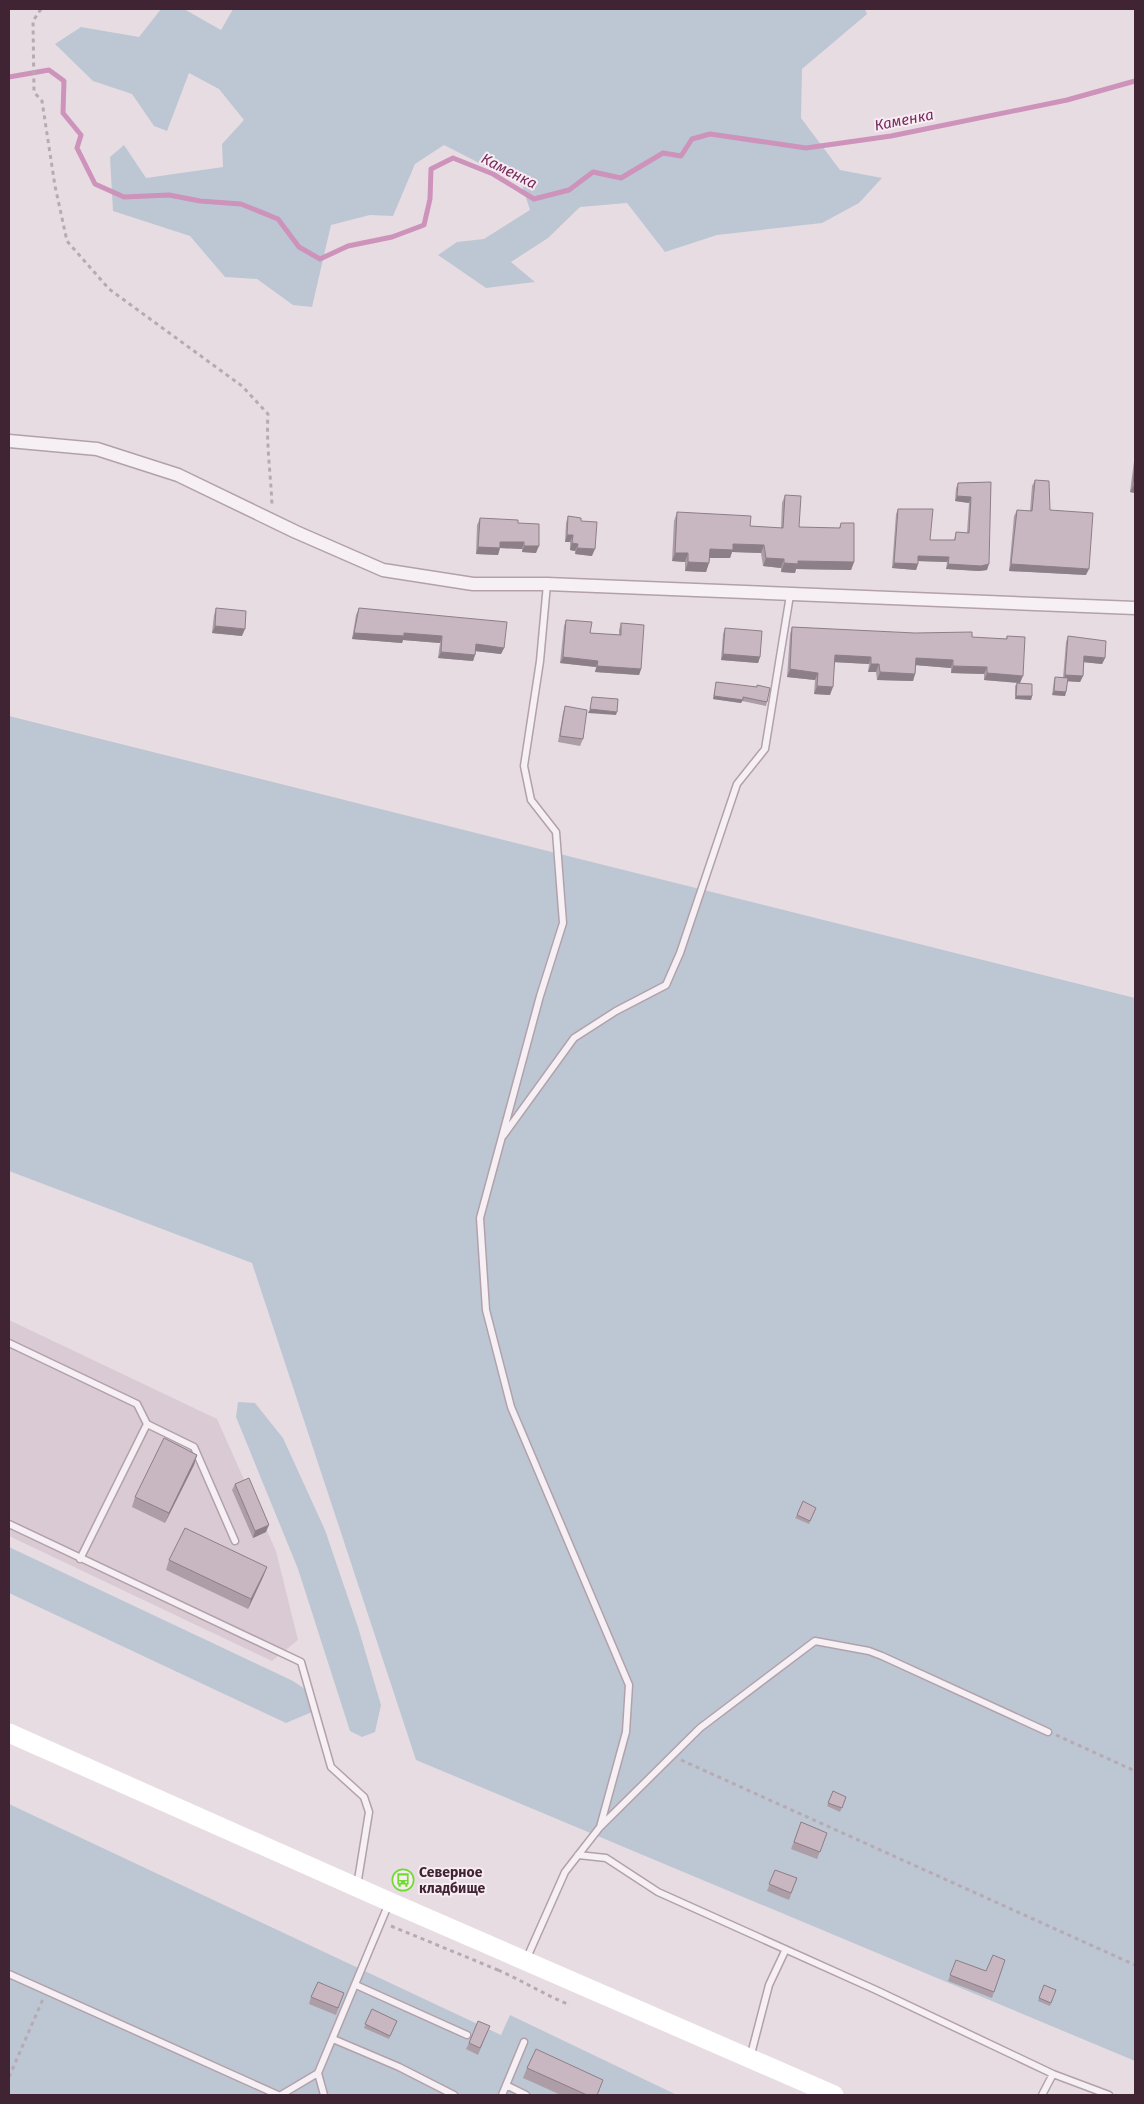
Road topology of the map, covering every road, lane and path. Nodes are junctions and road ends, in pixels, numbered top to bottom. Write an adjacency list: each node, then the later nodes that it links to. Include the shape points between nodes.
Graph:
1 (42, 9): 3 (path, via 33,21 34,92 42,101 54,186 67,242 109,289 242,386 268,414 266,441)
2 (9, 441): 3 (street, via 97,449 178,475)
3 (273, 521): 4 (street, via 383,570 473,584)
4 (547, 584): 5 (street); 7 (lane, via 540,661 524,766 531,800 556,832 563,923)
5 (790, 595): 6 (street); 7 (lane, via 765,749 737,784 680,953 666,985 574,1038)
6 (1135, 608)
7 (501, 1139): 17 (lane, via 480,1218 486,1310 510,1407 629,1685 626,1732)
8 (9, 1343): 9 (lane, via 137,1404)
9 (147, 1424): 11 (lane, via 194,1447); 12 (lane)
10 (9, 1524): 12 (lane)
11 (235, 1541)
12 (80, 1559): 19 (lane, via 301,1662 331,1767 368,1804)
13 (1048, 1732): 15 (lane, via 882,1656 815,1641 700,1728); 16 (path)
14 (9, 1733): 19 (main road)
15 (671, 1756): 17 (lane); 23 (path)
16 (1135, 1771)
17 (600, 1827): 18 (lane)
18 (578, 1855): 21 (lane, via 606,1858 658,1892); 22 (lane, via 557,1888)
19 (357, 1888): 20 (main road)
20 (390, 1902): 22 (main road); 26 (lane)
21 (785, 1951): 32 (lane, via 769,1985); 34 (lane, via 876,1990)
22 (525, 1961): 32 (main road)
23 (1135, 1965)
24 (498, 1970): 28 (path)
25 (9, 1974): 27 (lane)
26 (356, 1984): 29 (lane); 30 (lane)
27 (46, 1992): 35 (path); 37 (lane)
28 (570, 2005)
29 (467, 2035)
30 (333, 2039): 33 (lane); 39 (lane)
31 (524, 2042): 36 (lane)
32 (750, 2059): 42 (main road)
33 (318, 2073): 37 (lane); 38 (lane)
34 (1053, 2074): 43 (lane); 44 (lane)
35 (9, 2077)
36 (506, 2085): 40 (lane); 41 (lane)
37 (280, 2095)
38 (324, 2095)
39 (454, 2095)
40 (502, 2095)
41 (526, 2095)
42 (834, 2095)
43 (1042, 2095)
44 (1109, 2095)

